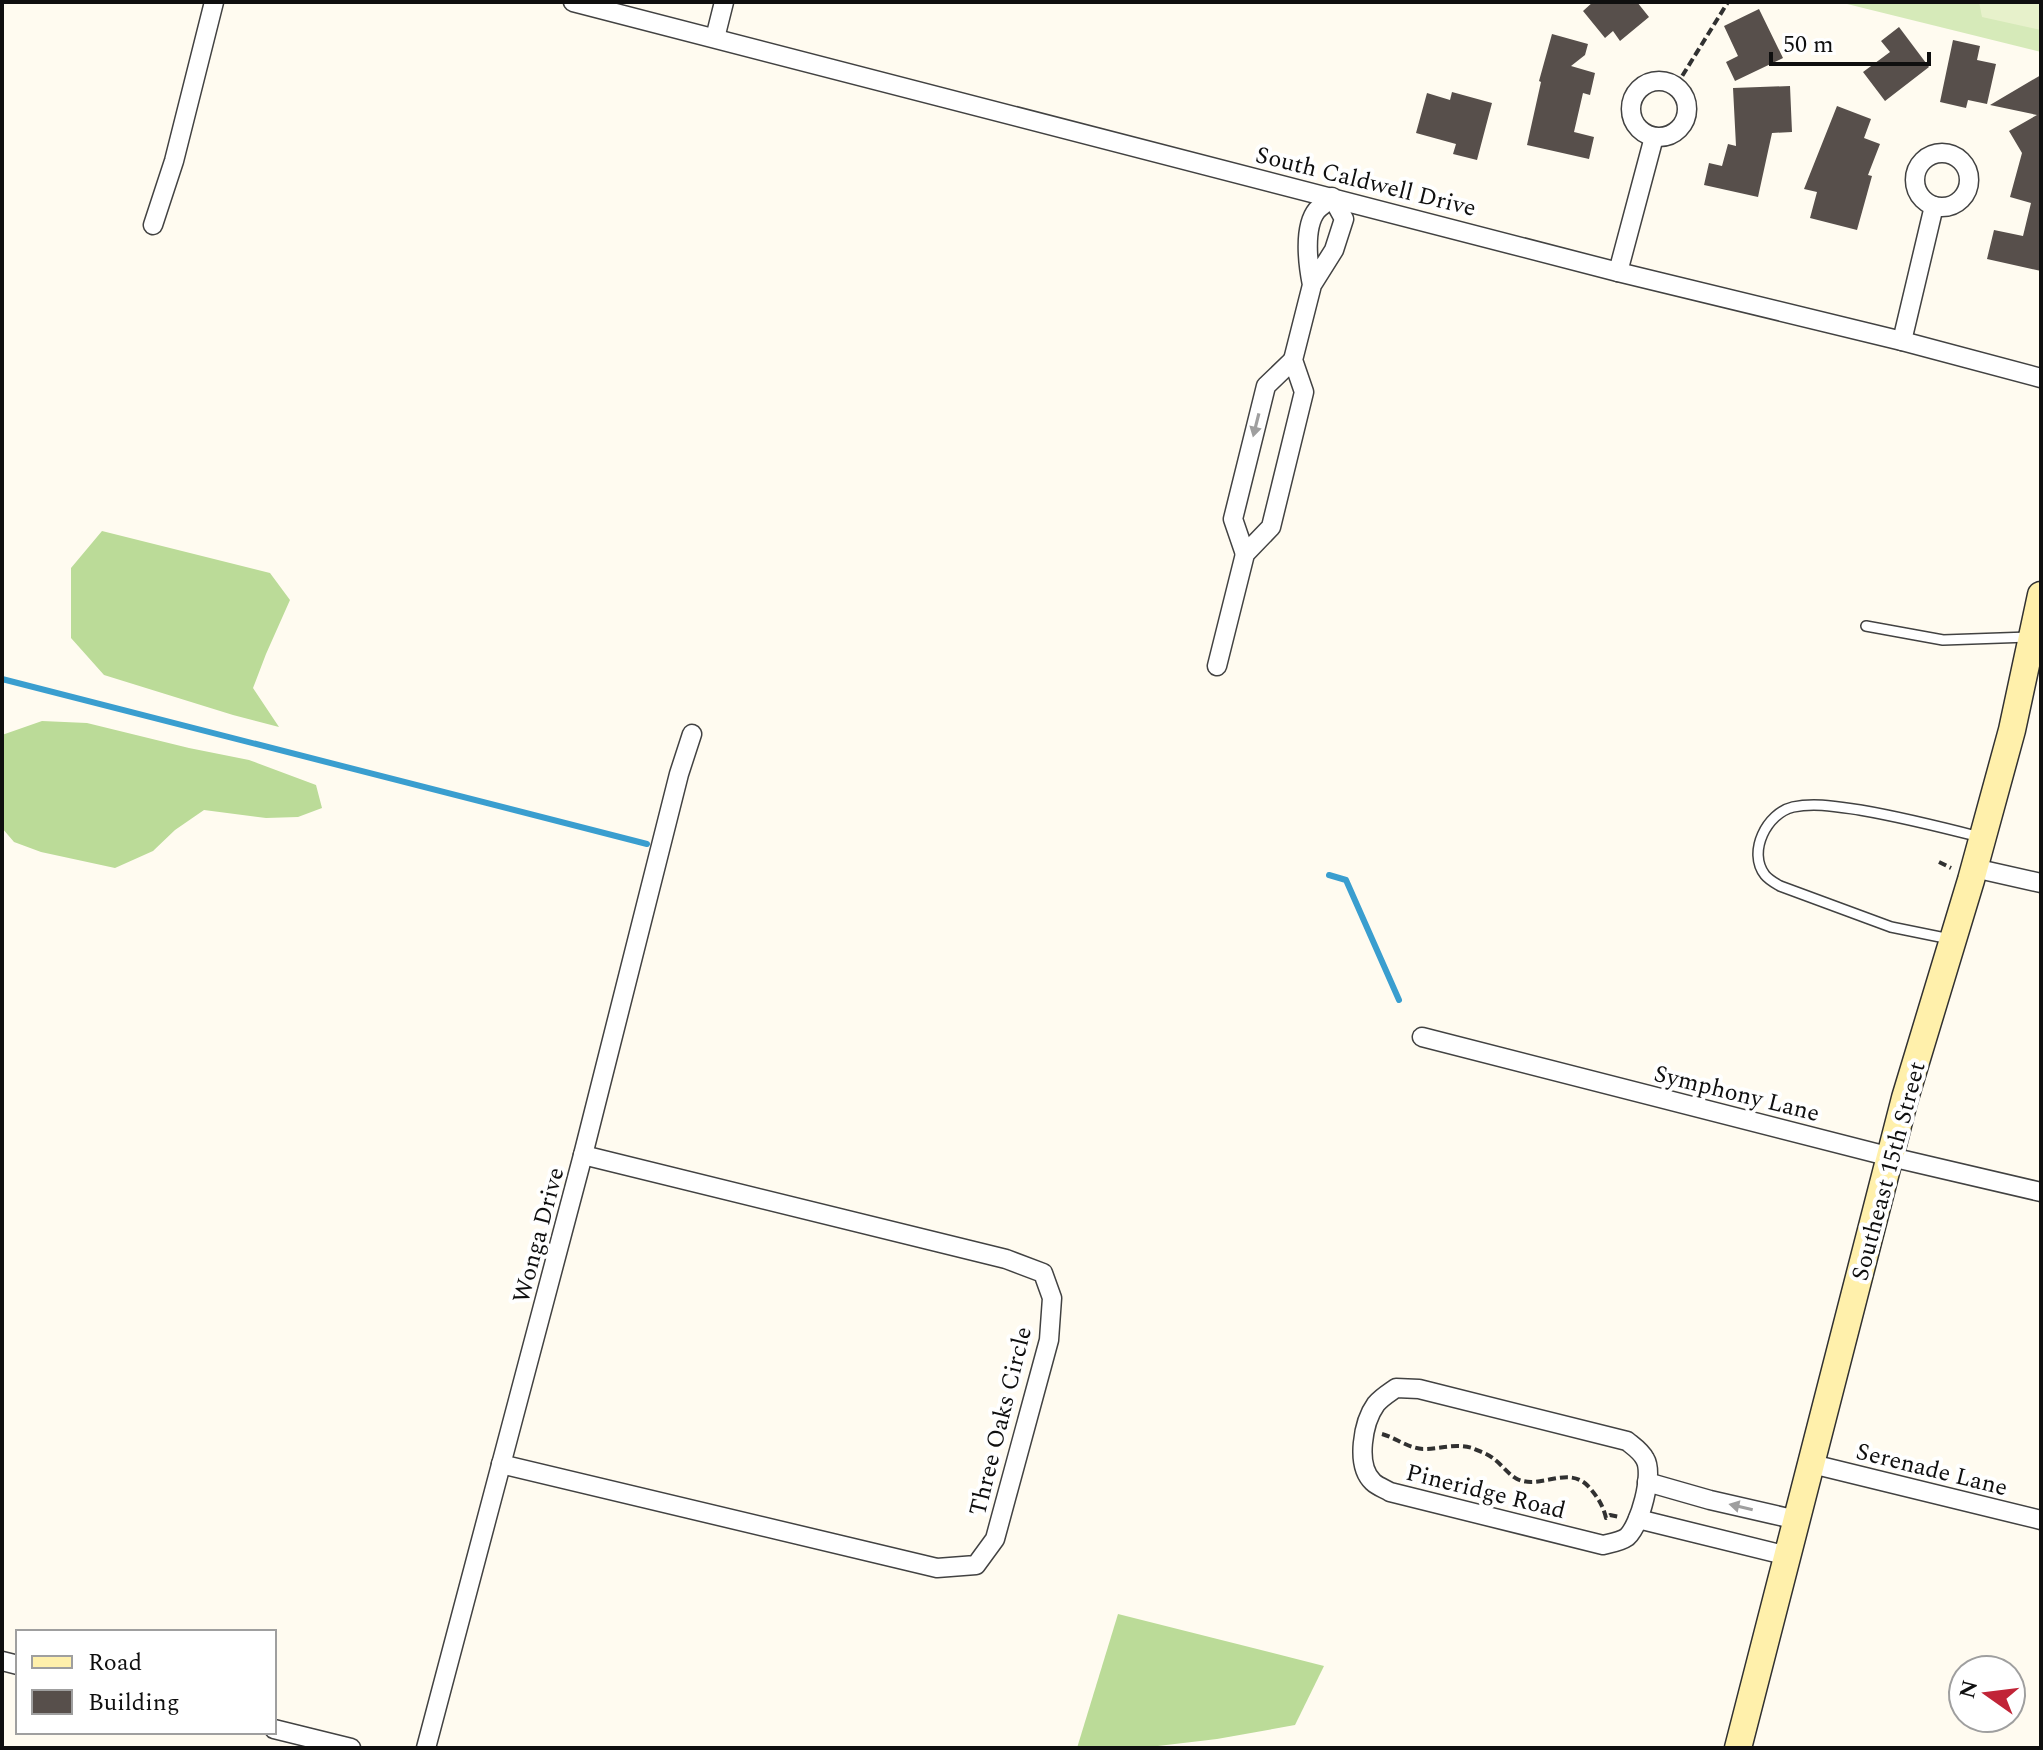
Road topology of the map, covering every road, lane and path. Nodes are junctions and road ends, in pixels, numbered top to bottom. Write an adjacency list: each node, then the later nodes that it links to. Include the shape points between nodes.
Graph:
1 (214, 2): 10 (street)
2 (573, 2): 5 (street, South Caldwell Drive)
3 (724, 2): 5 (street)
4 (1728, 2): 6 (path)
5 (715, 38): 8 (street, South Caldwell Drive)
6 (1676, 86): 7 (street, via 1686,100 1683,125 1670,135); 7 (street, via 1650,82 1632,102 1638,128)
7 (1654, 137): 13 (street)
8 (1332, 197): 11 (street, via 1315,213); 12 (street, via 1344,219); 13 (street, South Caldwell Drive)
9 (1934, 206): 15 (street)
10 (153, 225)
11 (1308, 242): 12 (street); 14 (street)
12 (1334, 250): 14 (street)
13 (1618, 272): 15 (street, South Caldwell Drive)
14 (1312, 285): 16 (street)
15 (1902, 341): 17 (street, South Caldwell Drive)
16 (1293, 360): 18 (street, via 1304,392 1271,527); 18 (street, one-way to 18, via 1266,386 1236,504 1233,519)
17 (2041, 378)
18 (1245, 554): 22 (street)
19 (2041, 595): 21 (main road, Southeast 15th Street)
20 (1866, 626): 21 (lane, via 1943,640)
21 (2032, 637): 24 (main road, Southeast 15th Street)
22 (1217, 666)
23 (692, 734): 29 (street, Wonga Drive)
24 (1983, 837): 25 (main road, Southeast 15th Street); 27 (lane, via 1888,815 1811,805 1779,813 1762,834 1761,867 1780,886 1891,927)
25 (1974, 868): 26 (street); 27 (main road, Southeast 15th Street)
26 (2041, 883)
27 (1953, 940): 30 (main road, Southeast 15th Street)
28 (1422, 1037): 30 (street, Symphony Lane)
29 (583, 1155): 33 (street, Wonga Drive); 33 (street, Three Oaks Circle, via 1006,1259 1043,1273 1052,1298 1049,1340 995,1539 976,1565 937,1568)
30 (1891, 1157): 31 (street, Symphony Lane); 34 (main road, Southeast 15th Street)
31 (2041, 1192)
32 (1372, 1432): 37 (path, via 1422,1449 1469,1447 1492,1457 1522,1481 1569,1476 1583,1481 1598,1497 1606,1518)
33 (501, 1464): 44 (street, Wonga Drive)
34 (1812, 1464): 38 (main road, Southeast 15th Street); 39 (street, Serenade Lane)
35 (1647, 1482): 36 (street); 37 (street); 37 (street, Pineridge Road, via 1647,1461 1638,1450 1607,1435 1419,1389 1396,1388 1371,1412 1361,1455 1364,1468 1373,1483 1390,1492 1603,1545 1626,1537)
36 (1710, 1500): 38 (street, one-way to 36); 40 (street)
37 (1632, 1520): 40 (street)
38 (1797, 1520): 41 (main road, Southeast 15th Street)
39 (2041, 1520)
40 (1702, 1534): 41 (street)
41 (1788, 1556): 45 (main road, Southeast 15th Street)
42 (276, 1729): 43 (street)
43 (351, 1748)
44 (426, 1748)
45 (1738, 1748)

